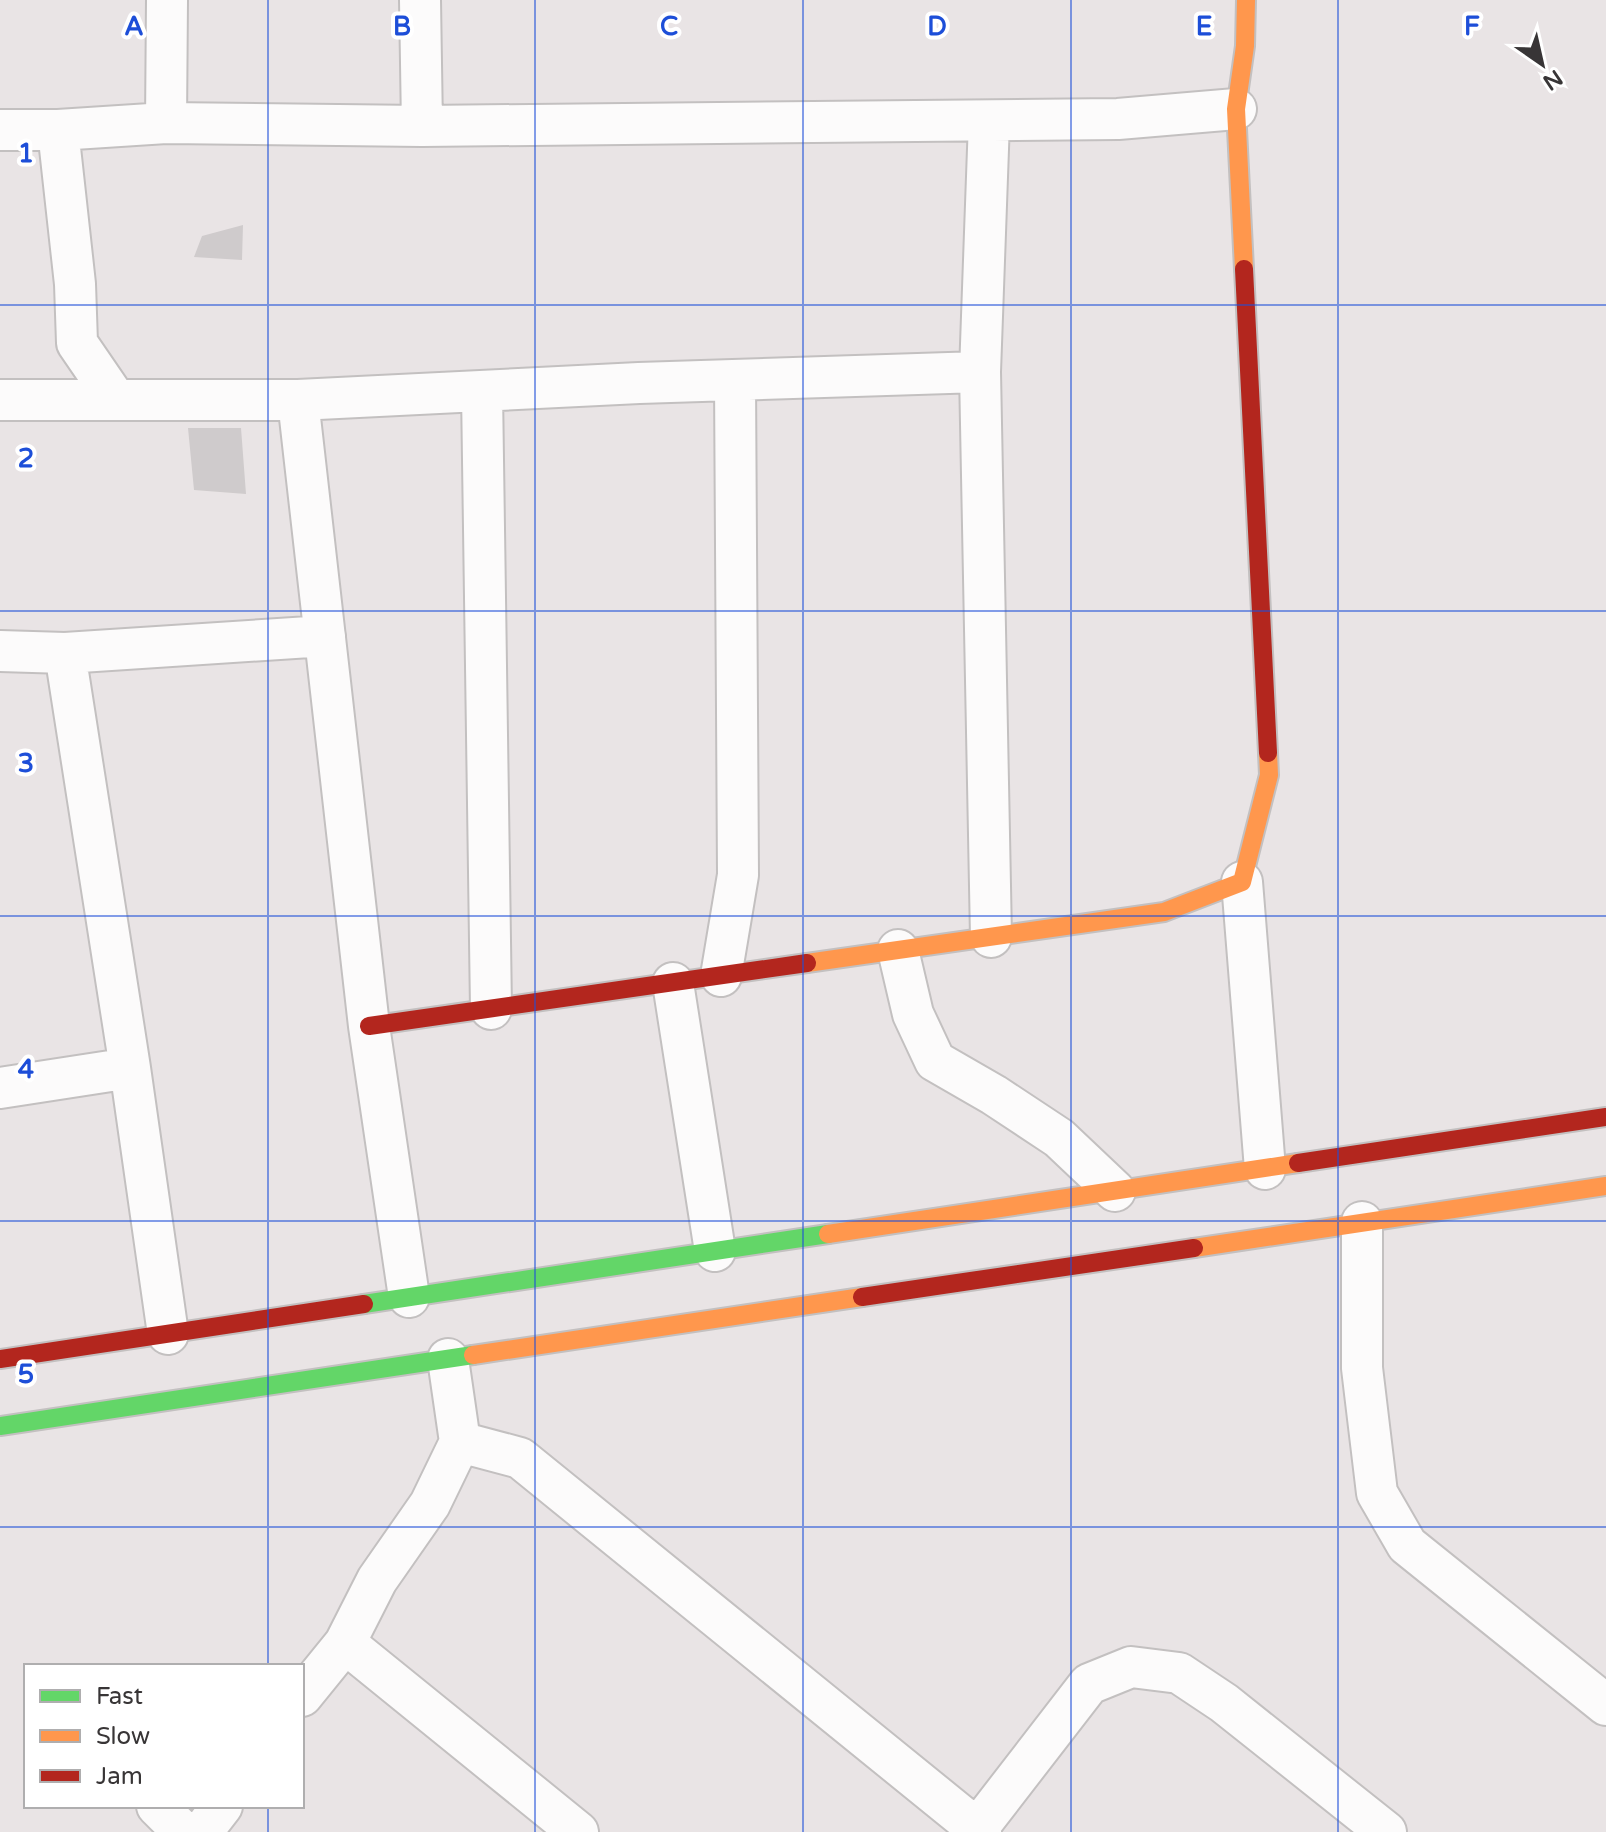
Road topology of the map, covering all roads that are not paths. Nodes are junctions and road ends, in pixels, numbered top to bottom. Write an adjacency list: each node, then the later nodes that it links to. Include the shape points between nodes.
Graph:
1 (167, 0): 6 (street)
2 (420, 0): 7 (street)
3 (1246, 0): 4 (street)
4 (1236, 109): 5 (street, via 1118,119); 19 (street, via 1269,775)
5 (989, 121): 7 (street); 10 (street)
6 (166, 123): 7 (street); 9 (street)
7 (422, 126)
8 (0, 130): 9 (street)
9 (58, 130): 14 (street, via 77,343)
10 (980, 372): 11 (street); 20 (street)
11 (735, 380): 12 (street); 22 (street, via 738,875)
12 (482, 391): 15 (street); 24 (street)
13 (0, 400): 14 (street)
14 (116, 400): 15 (street)
15 (298, 400): 16 (street)
16 (325, 636): 18 (street); 25 (street)
17 (0, 651): 18 (street)
18 (65, 653): 26 (street)
19 (1242, 882): 20 (street, via 1164,912); 29 (street)
20 (991, 937): 21 (street)
21 (898, 950): 22 (street); 31 (street, via 913,1014 935,1061 1059,1138)
22 (721, 976): 23 (street)
23 (673, 983): 24 (street); 33 (street)
24 (491, 1009): 25 (street)
25 (369, 1026): 34 (street)
26 (130, 1068): 27 (street); 35 (street)
27 (0, 1088)
28 (1606, 1117): 29 (street)
29 (1265, 1169): 31 (street)
30 (1606, 1186): 32 (street)
31 (1115, 1191): 33 (street, via 925,1227)
32 (1362, 1222): 37 (street, via 927,1281); 42 (street, via 1362,1368 1377,1493 1407,1545)
33 (715, 1251): 34 (street)
34 (409, 1297): 35 (street)
35 (168, 1334): 36 (street)
36 (0, 1359)
37 (448, 1359): 38 (street); 39 (street)
38 (0, 1426)
39 (460, 1442): 40 (street, via 430,1504 377,1580); 45 (street, via 520,1458)
40 (345, 1643): 41 (street); 48 (street)
41 (304, 1694)
42 (1606, 1705)
43 (159, 1808): 46 (street)
44 (220, 1808): 47 (street)
45 (979, 1830): 49 (street, via 1089,1684 1131,1667 1179,1673)
46 (183, 1832)
47 (202, 1832)
48 (578, 1832)
49 (1386, 1832)

